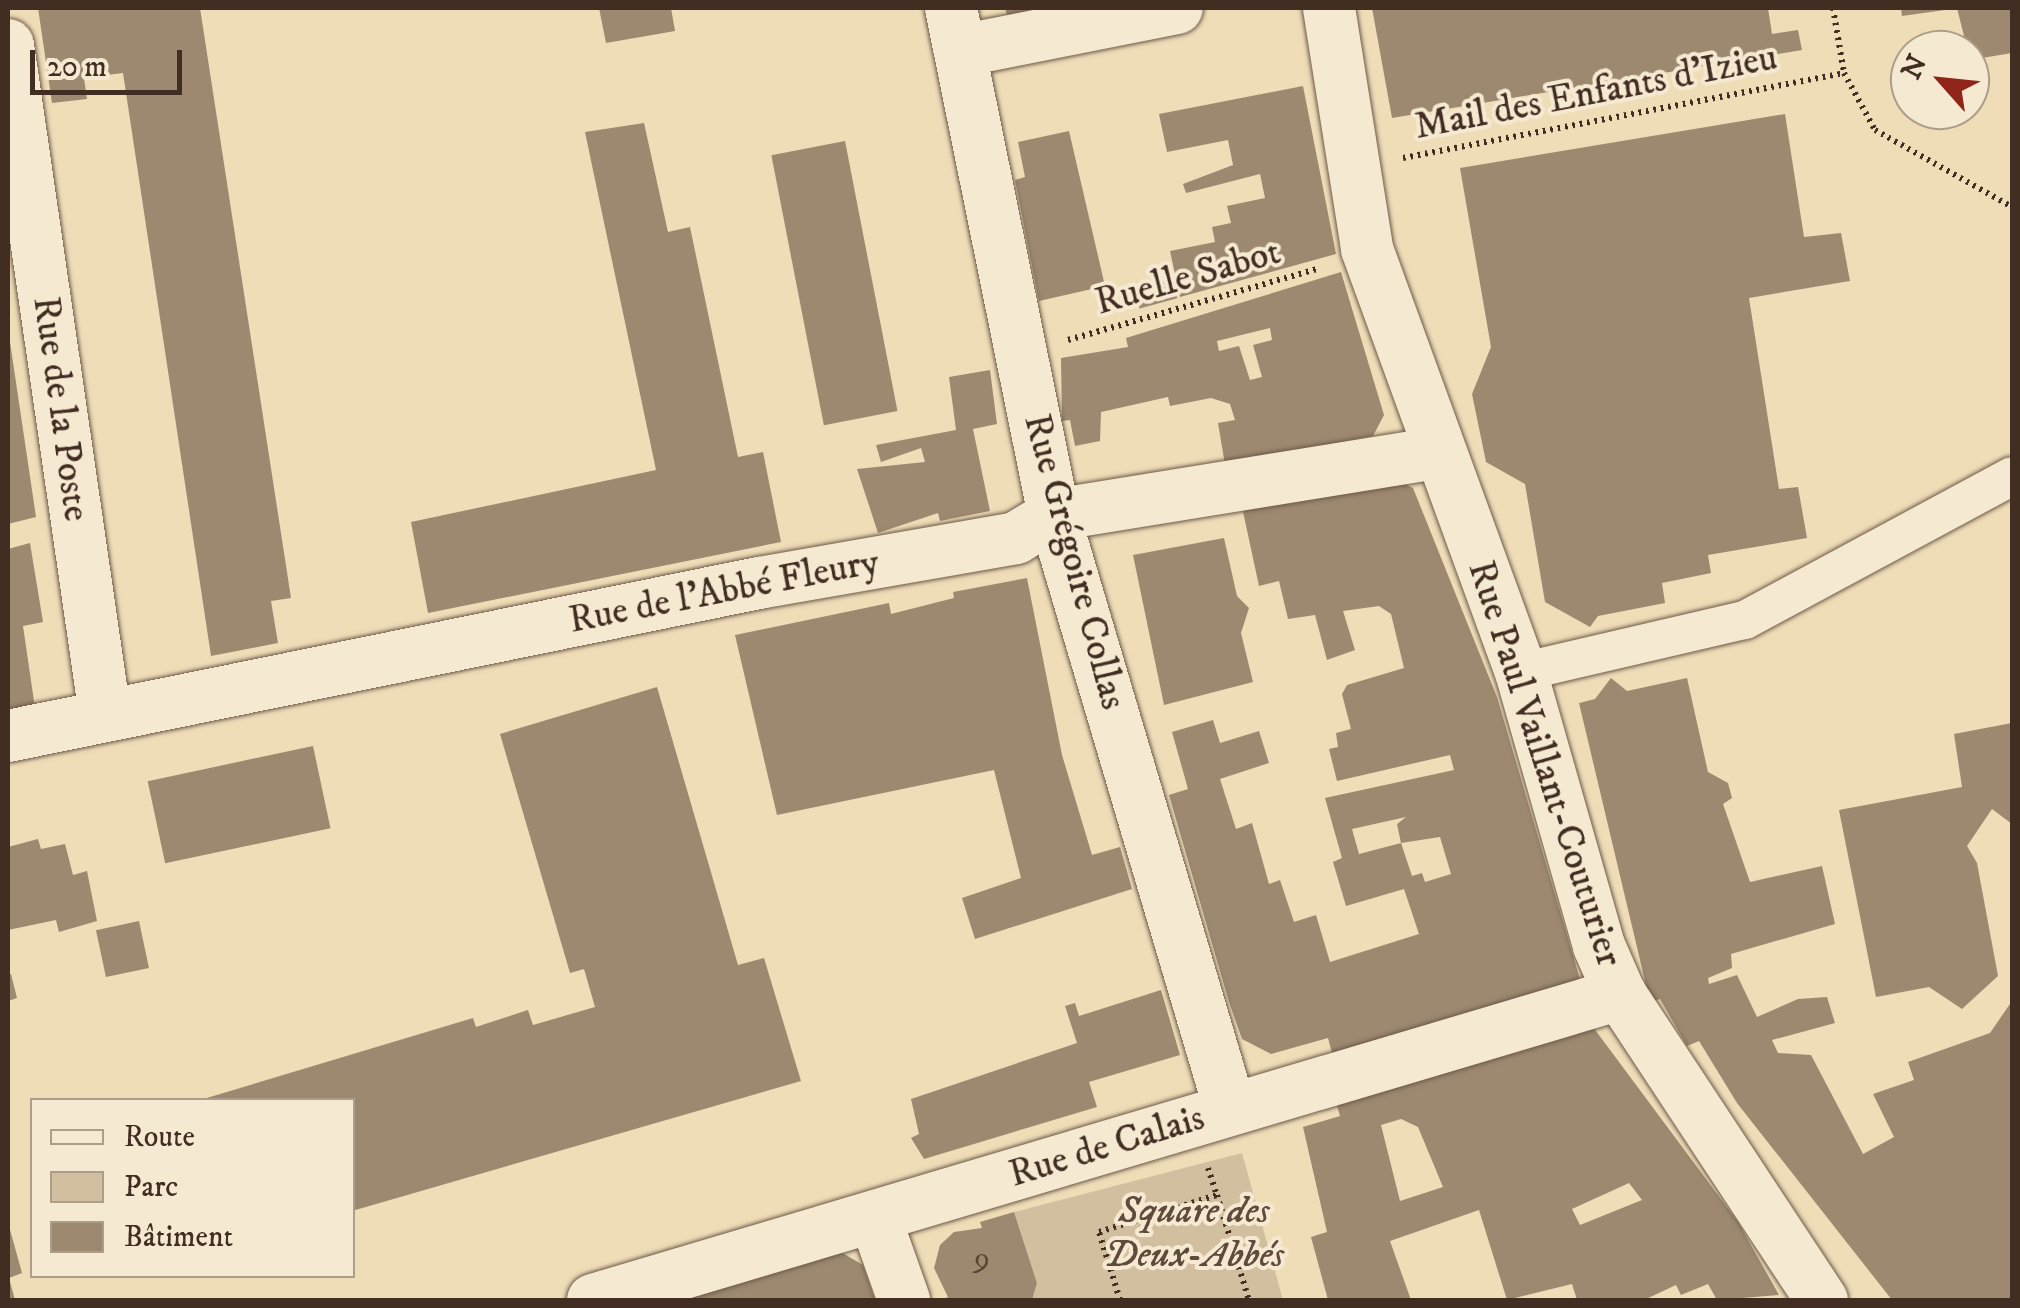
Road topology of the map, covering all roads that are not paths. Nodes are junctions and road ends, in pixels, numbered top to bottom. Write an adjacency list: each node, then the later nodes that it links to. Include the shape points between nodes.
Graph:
1 (1177, 8): 3 (street)
2 (1328, 8): 5 (street, Rue Paul Vaillant-Couturier, via 1370,258)
3 (956, 29): 7 (street, Rue Grégoire Collas)
4 (8, 45): 9 (street, Rue de la Poste)
5 (1438, 453): 7 (street, Rue de l'Abbé Fleury); 8 (street, Rue Paul Vaillant-Couturier)
6 (2012, 476): 8 (street, via 1746,620)
7 (1054, 516): 9 (street, Rue de l'Abbé Fleury, via 1016,538); 12 (street, Rue Grégoire Collas)
8 (1521, 672): 11 (street, Rue Paul Vaillant-Couturier, via 1599,946)
9 (104, 715): 10 (street, Rue de l'Abbé Fleury)
10 (8, 736)
11 (1620, 994): 12 (street, Rue de Calais); 16 (street, Rue Paul Vaillant-Couturier)
12 (1230, 1109): 13 (street, Rue de Calais)
13 (876, 1218): 14 (street, Rue de Calais); 15 (street)
14 (594, 1300)
15 (904, 1300)
16 (1822, 1300)

